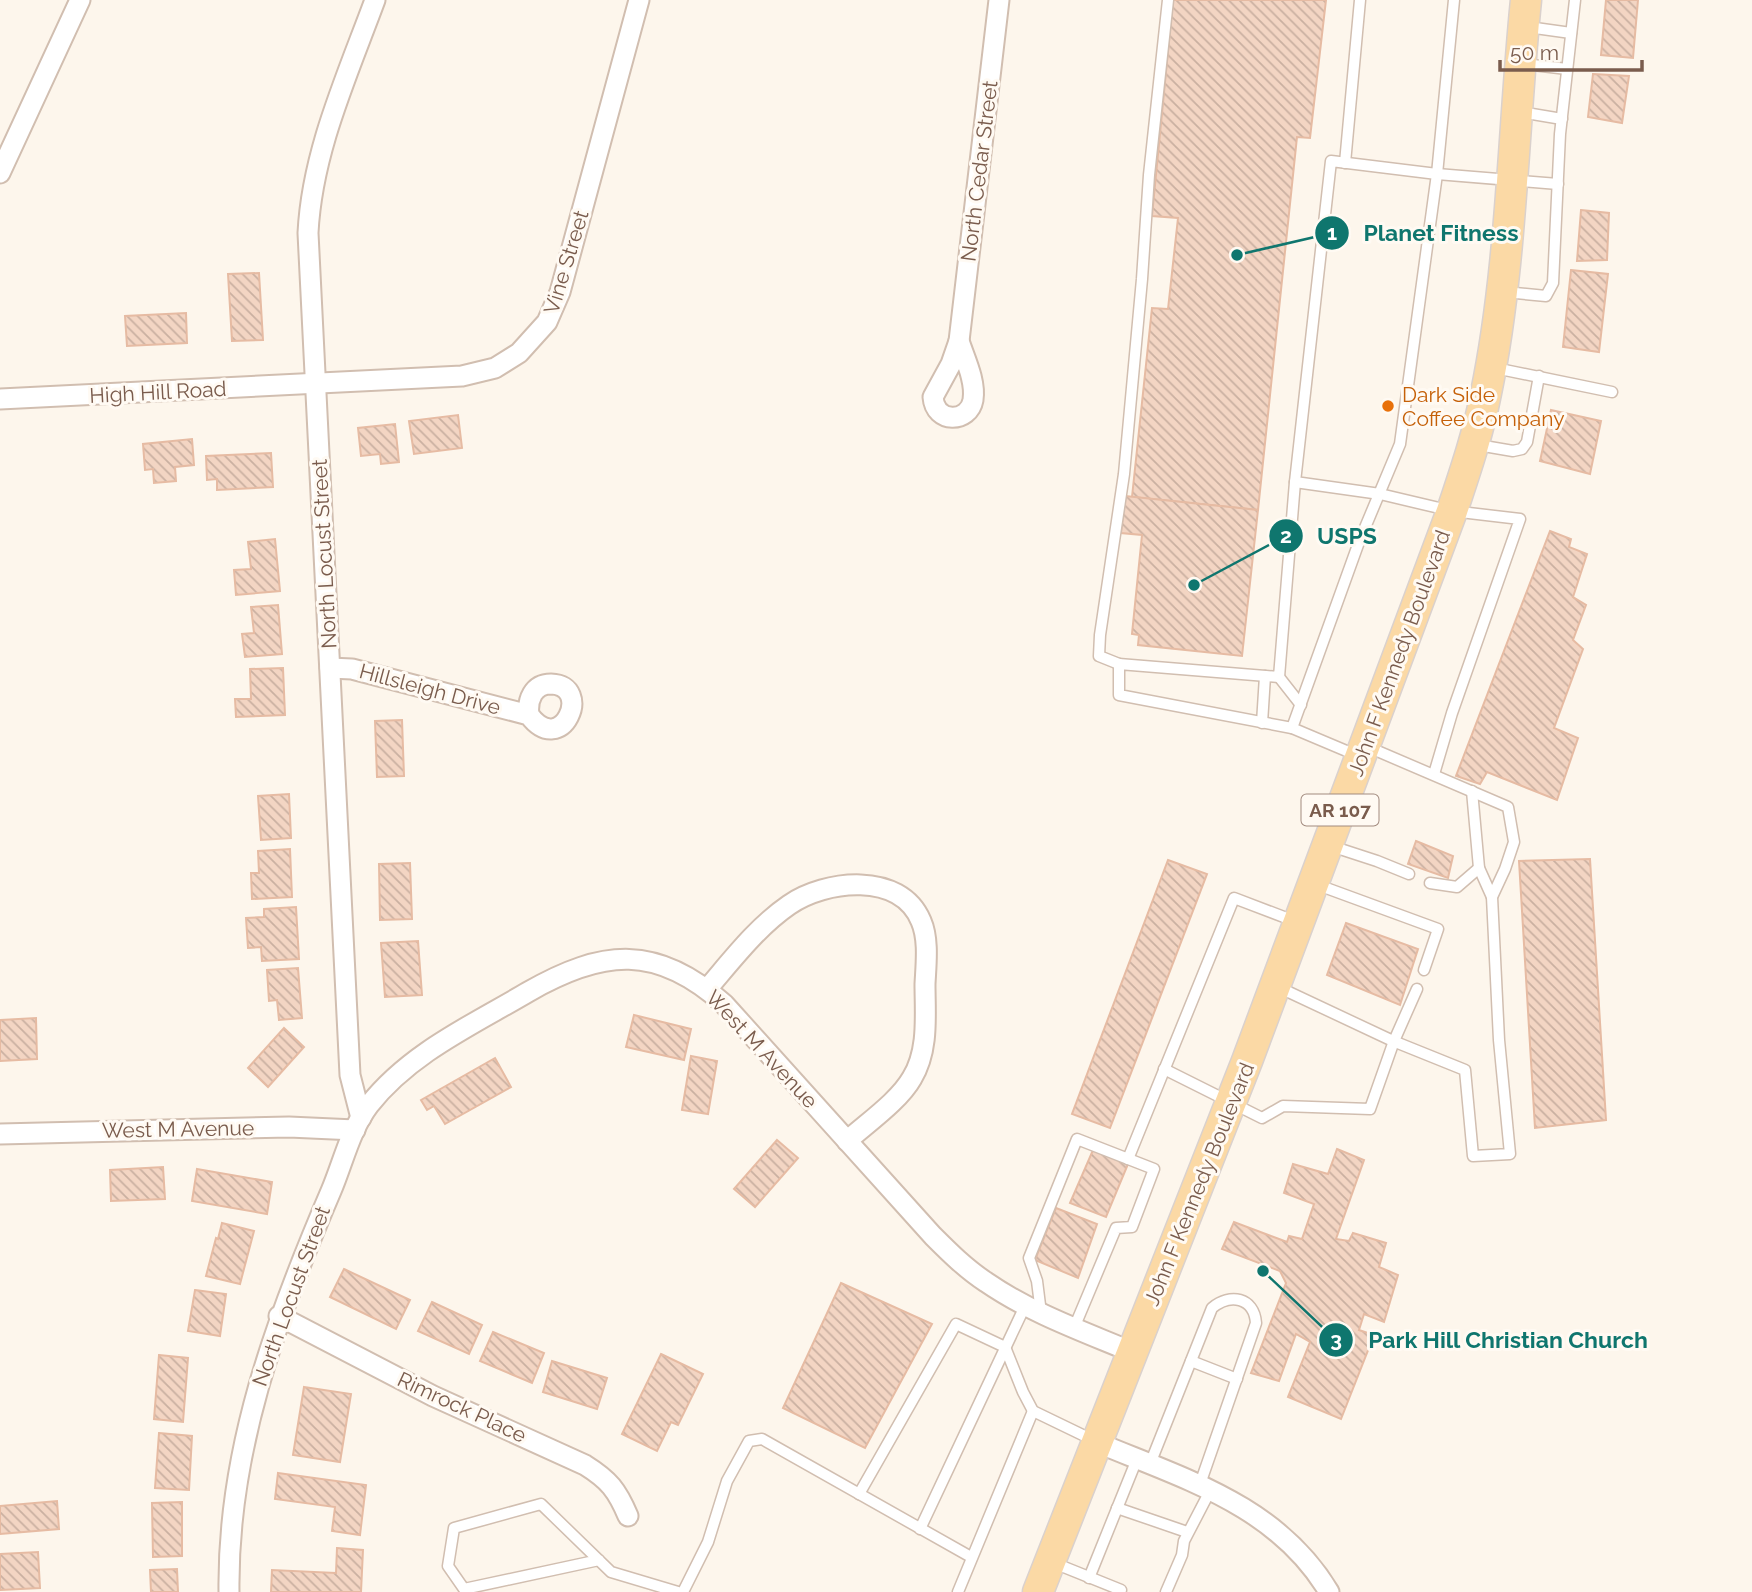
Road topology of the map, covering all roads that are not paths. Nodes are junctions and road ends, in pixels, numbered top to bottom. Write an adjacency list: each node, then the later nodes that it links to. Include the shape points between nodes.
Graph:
1 (80, 0): 16 (street)
2 (375, 0): 24 (street, North Locust Street, via 312,183 308,233)
3 (639, 0): 24 (street, Vine Street, via 560,292 543,329 507,362 477,373)
4 (999, 0): 21 (street, North Cedar Street)
5 (1168, 0): 31 (lane, via 1124,474 1100,635 1099,656)
6 (1360, 0): 15 (lane)
7 (1454, 0): 17 (lane)
8 (1574, 0): 10 (lane)
9 (1525, 13): 10 (lane); 11 (main road, John F Kennedy Boulevard / AR 107)
10 (1571, 33): 12 (lane)
11 (1520, 64): 12 (lane); 13 (main road, John F Kennedy Boulevard / AR 107)
12 (1567, 69): 14 (lane)
13 (1517, 112): 14 (lane); 18 (main road, John F Kennedy Boulevard / AR 107)
14 (1562, 119): 19 (lane)
15 (1345, 163): 17 (lane); 28 (lane, via 1331,161)
16 (0, 173)
17 (1437, 174): 18 (lane); 29 (lane, via 1400,444)
18 (1511, 181): 19 (lane); 20 (main road, John F Kennedy Boulevard / AR 107)
19 (1558, 184): 20 (lane, via 1553,283 1546,296)
20 (1501, 291): 22 (main road, John F Kennedy Boulevard / AR 107)
21 (959, 341)
22 (1491, 367): 23 (lane); 27 (main road, John F Kennedy Boulevard / AR 107)
23 (1539, 376): 25 (lane); 27 (lane, via 1522,449)
24 (316, 384): 26 (street, High Hill Road); 32 (street, North Locust Street)
25 (1612, 392)
26 (0, 399)
27 (1474, 444): 30 (main road, John F Kennedy Boulevard / AR 107)
28 (1294, 482): 29 (lane); 34 (lane)
29 (1380, 494): 30 (lane); 35 (lane)
30 (1451, 511): 39 (main road, John F Kennedy Boulevard / AR 107); 40 (lane, via 1521,519)
31 (1119, 664): 33 (lane); 37 (lane, via 1119,695)
32 (330, 668): 36 (street, Hillsleigh Drive, via 352,669); 56 (street, North Locust Street, via 350,1075)
33 (1265, 676): 34 (lane); 37 (lane)
34 (1279, 677): 35 (lane)
35 (1301, 705): 38 (lane)
36 (529, 715)
37 (1262, 723): 38 (lane)
38 (1292, 728): 39 (lane)
39 (1362, 751): 40 (lane); 42 (main road, John F Kennedy Boulevard / AR 107)
40 (1434, 774): 41 (lane)
41 (1472, 791): 43 (lane); 47 (lane, via 1508,807 1514,842)
42 (1327, 845): 44 (lane); 45 (main road, John F Kennedy Boulevard / AR 107)
43 (1479, 868): 46 (lane, via 1457,887); 47 (lane)
44 (1409, 874)
45 (1312, 883): 48 (main road, John F Kennedy Boulevard / AR 107); 49 (lane, via 1438,929)
46 (1430, 883)
47 (1492, 897): 53 (lane, via 1510,1154 1473,1156 1465,1070)
48 (1298, 922): 50 (main road, John F Kennedy Boulevard / AR 107); 54 (lane, via 1234,898)
49 (1424, 970)
50 (1274, 986): 53 (lane); 55 (main road, John F Kennedy Boulevard / AR 107)
51 (707, 989): 56 (street, West M Avenue, via 685,975 634,960 590,963 569,970 429,1050 378,1095); 58 (street, West M Avenue); 58 (street, via 755,934 806,896 859,884 882,888 912,906 923,923 926,948 922,1053 903,1090)
52 (1417, 989): 53 (lane)
53 (1394, 1041): 55 (lane, via 1370,1109 1283,1106 1262,1118)
54 (1164, 1069): 55 (lane); 59 (lane)
55 (1231, 1101): 64 (main road, John F Kennedy Boulevard / AR 107)
56 (358, 1124): 57 (street, West M Avenue); 61 (street, North Locust Street)
57 (0, 1133)
58 (847, 1141): 60 (street, West M Avenue, via 958,1261)
59 (1128, 1159): 60 (lane, via 1077,1139 1029,1258 1037,1281); 62 (lane, via 1154,1169 1132,1227 1116,1228)
60 (1033, 1310): 62 (street, West M Avenue); 63 (lane)
61 (279, 1317): 73 (street, Rimrock Place, via 433,1396 585,1465 618,1493); 82 (street, North Locust Street, via 246,1432 234,1504)
62 (1074, 1328): 64 (street, West M Avenue)
63 (1005, 1347): 67 (lane); 71 (lane, via 956,1324); 74 (lane)
64 (1132, 1352): 68 (main road, John F Kennedy Boulevard / AR 107)
65 (1191, 1361): 66 (lane); 66 (lane, via 1212,1308 1220,1301 1238,1300 1247,1304 1256,1323); 69 (lane)
66 (1237, 1380): 70 (lane)
67 (1033, 1411): 68 (lane); 76 (lane)
68 (1096, 1442): 69 (street); 78 (main road, John F Kennedy Boulevard / AR 107)
69 (1144, 1462): 70 (street); 72 (lane)
70 (1206, 1487): 75 (lane); 89 (street, via 1266,1522 1311,1566)
71 (859, 1494): 74 (lane); 85 (lane, via 762,1438 749,1441 727,1481 708,1542)
72 (1117, 1507): 75 (lane); 79 (lane)
73 (628, 1516)
74 (920, 1529): 76 (lane)
75 (1187, 1532): 88 (lane)
76 (971, 1557): 86 (lane)
77 (599, 1560): 77 (lane, via 541,1504 454,1528 448,1566 464,1589); 80 (lane, via 611,1572)
78 (1050, 1561): 79 (lane); 87 (main road, John F Kennedy Boulevard / AR 107)
79 (1089, 1578): 81 (lane)
80 (635, 1579): 83 (lane); 84 (lane)
81 (1121, 1590)
82 (229, 1592)
83 (638, 1592)
84 (678, 1592)
85 (683, 1592)
86 (958, 1592)
87 (1038, 1592)
88 (1167, 1592)
89 (1329, 1592)

